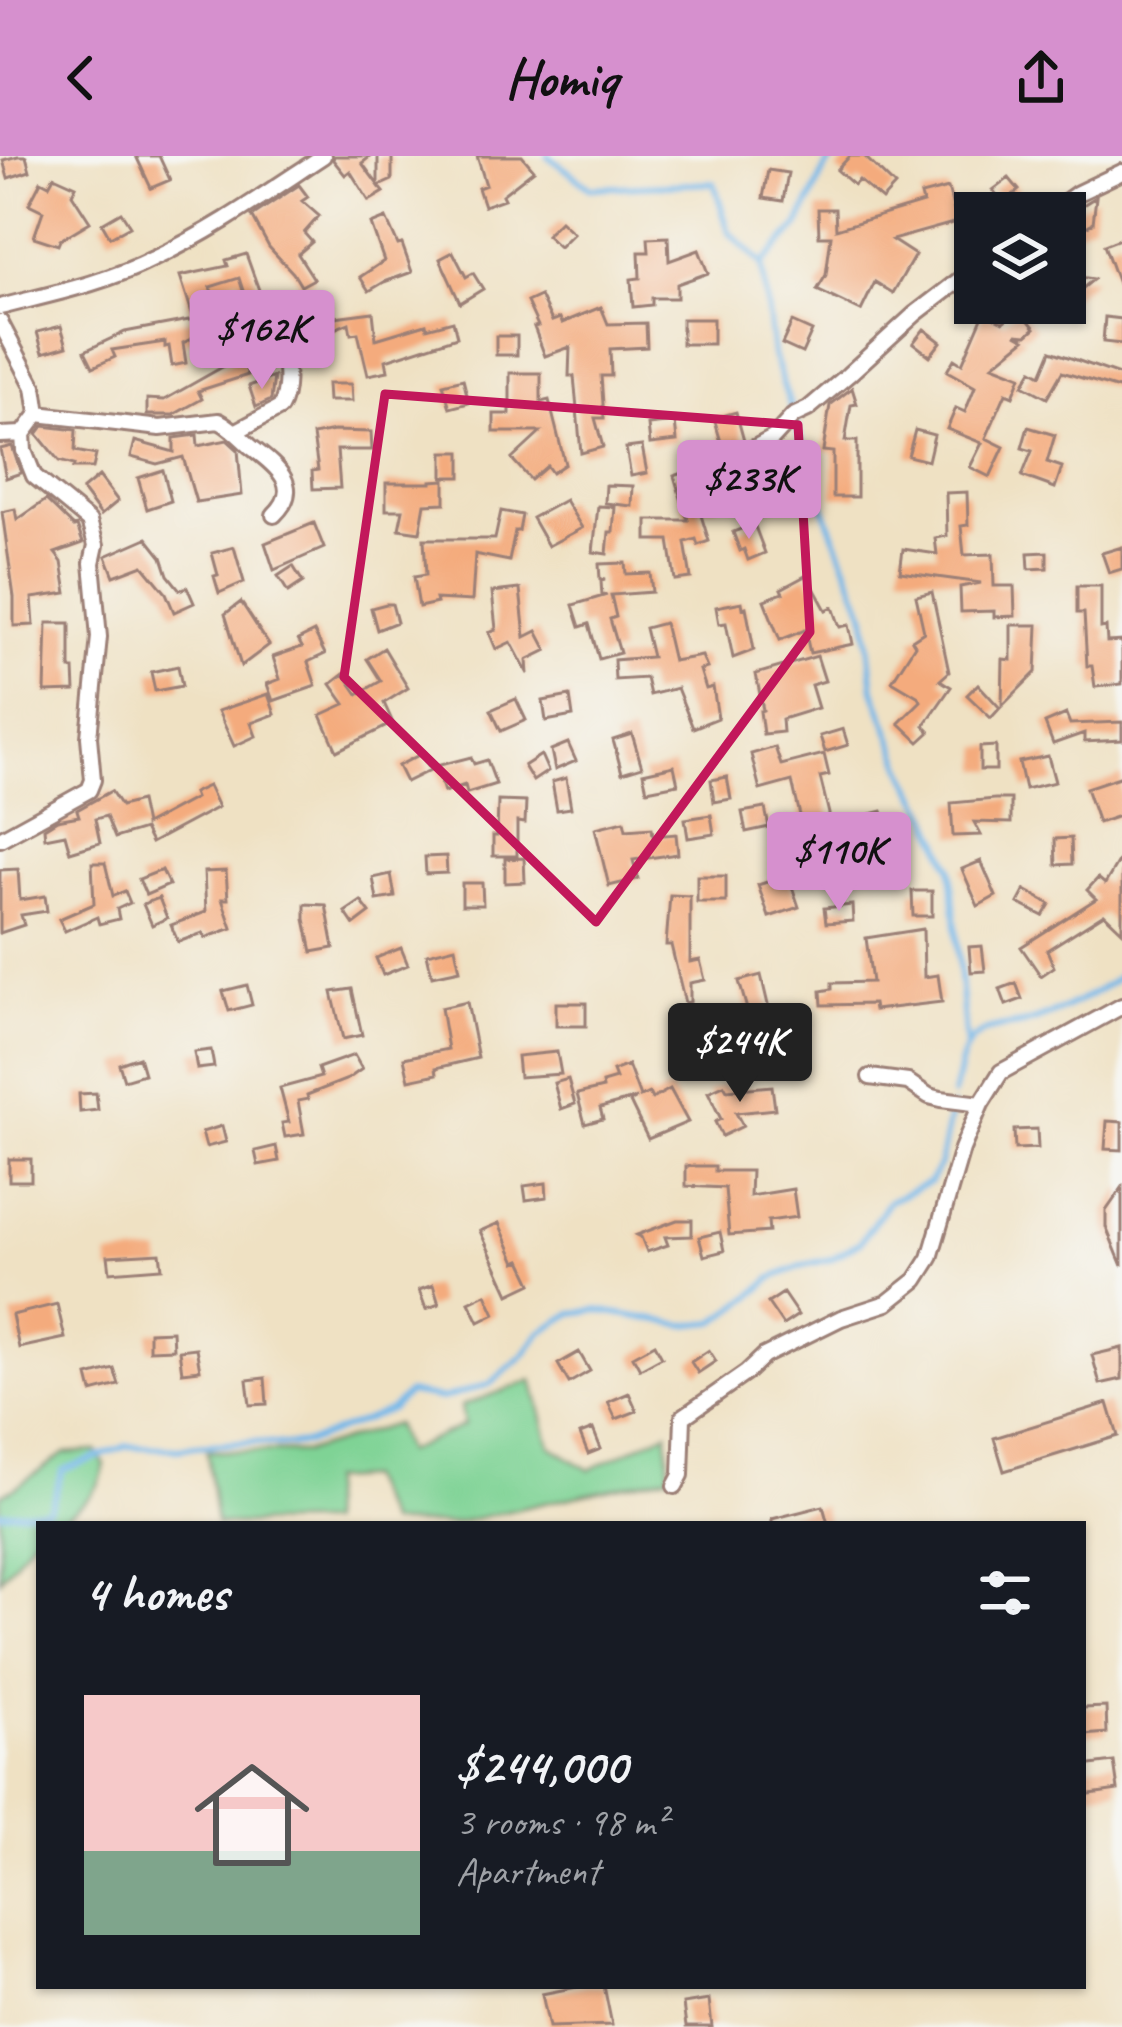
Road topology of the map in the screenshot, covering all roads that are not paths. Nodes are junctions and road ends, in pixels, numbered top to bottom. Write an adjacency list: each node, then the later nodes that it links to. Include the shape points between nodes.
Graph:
1 (323, 156): 5 (street, via 150,261)
2 (1122, 172): 3 (street)
3 (1080, 192)
4 (954, 284): 12 (street, via 773,438)
5 (0, 307)
6 (0, 322): 8 (street, via 34,387)
7 (282, 334): 9 (street, via 284,402)
8 (38, 413): 9 (street, via 160,428 219,421); 10 (street)
9 (235, 432): 13 (street, via 282,472 287,490)
10 (23, 434): 11 (street); 14 (street, via 34,476 89,521 95,545 93,780 89,790)
11 (0, 435)
12 (730, 460)
13 (274, 515)
14 (0, 838)
15 (1122, 1006): 17 (street, via 1000,1072)
16 (870, 1077): 17 (street)
17 (981, 1104): 18 (street, via 916,1280 887,1303 764,1356 682,1417)
18 (676, 1486)

